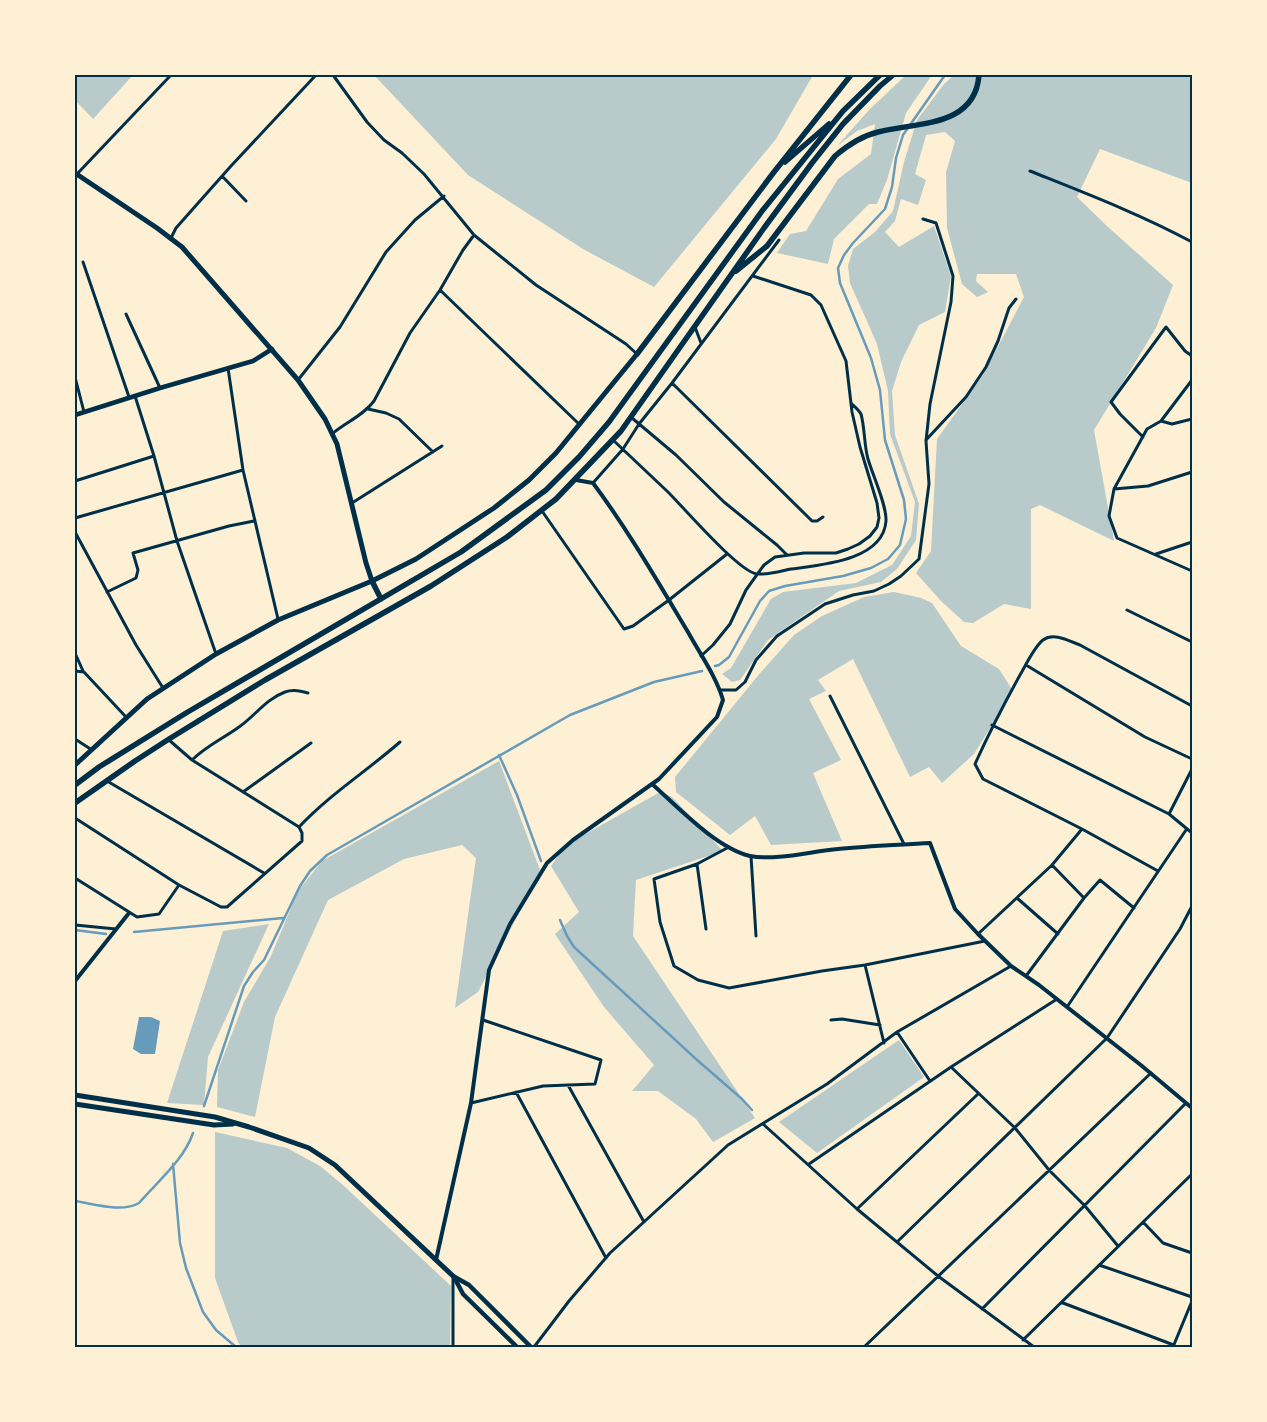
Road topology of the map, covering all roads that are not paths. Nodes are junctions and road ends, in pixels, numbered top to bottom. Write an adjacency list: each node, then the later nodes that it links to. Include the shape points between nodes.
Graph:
1 (171, 75): 11 (street)
2 (316, 75): 12 (street)
3 (333, 75): 13 (street, via 367,122)
4 (851, 75): 10 (highway)
5 (880, 75): 8 (highway)
6 (893, 75): 21 (highway, via 837,132)
7 (979, 75): 21 (highway, via 972,98 946,118 878,132 848,144 835,156 767,246)
8 (843, 111): 10 (highway); 79 (highway, via 762,211 609,422 579,457 546,490 503,522 461,552)
9 (1030, 171): 19 (street, via 1107,201)
10 (774, 172): 31 (highway)
11 (76, 173): 17 (main road)
12 (222, 176): 14 (street); 17 (street)
13 (444, 196): 16 (street); 35 (street, via 415,220 386,252 340,327)
14 (246, 201)
15 (923, 219): 52 (street, via 936,223 953,276)
16 (474, 235): 24 (street); 31 (street, via 536,285)
17 (171, 238): 30 (main road)
18 (778, 240): 22 (street)
19 (1192, 242)
20 (83, 262): 39 (street)
21 (731, 275): 28 (highway)
22 (753, 276): 29 (street); 40 (street, via 811,295 820,305 846,361)
23 (1192, 287): 27 (street)
24 (440, 290): 41 (street, via 410,333); 47 (street)
25 (1016, 299): 52 (street, via 1009,308 986,366 966,397)
26 (126, 314): 38 (street)
27 (1192, 318)
28 (695, 327): 29 (street); 44 (highway)
29 (702, 344): 37 (street)
30 (272, 349): 33 (main road, via 253,361); 35 (main road)
31 (637, 354): 47 (main road)
32 (1192, 356): 50 (street, via 1166,327 1111,402)
33 (228, 368): 38 (main road); 57 (street)
34 (75, 377): 42 (street)
35 (298, 380): 49 (main road)
36 (1192, 380): 46 (street)
37 (672, 383): 48 (street); 66 (street, via 812,521)
38 (160, 388): 39 (main road)
39 (132, 397): 42 (main road); 56 (street)
40 (851, 402): 74 (street, via 860,447 877,503 877,527 860,544 836,553); 76 (street, via 860,413 865,449 886,521 883,531 871,546 848,560)
41 (368, 410): 49 (street); 55 (street, via 399,419)
42 (84, 412): 43 (main road)
43 (75, 415)
44 (631, 417): 48 (street); 51 (highway)
45 (1192, 419): 46 (street, via 1172,424)
46 (1161, 421): 50 (street, via 1147,430)
47 (580, 424): 77 (main road, via 529,480 494,508 416,559)
48 (639, 424): 54 (street); 74 (street)
49 (332, 434): 64 (main road)
50 (1143, 437): 62 (street)
51 (613, 440): 54 (street); 59 (highway)
52 (926, 441): 91 (street, via 929,484 919,559 889,584 825,604 803,618 777,636 736,690)
53 (442, 446): 55 (street)
54 (623, 449): 61 (street); 72 (street)
55 (433, 452): 64 (street)
56 (154, 456): 60 (street); 63 (street)
57 (243, 470): 63 (street); 68 (street)
58 (1192, 472): 62 (street, via 1148,486)
59 (576, 480): 61 (street); 65 (highway)
60 (75, 481)
61 (592, 483): 80 (street)
62 (1114, 489): 73 (street, via 1109,516 1117,538)
63 (164, 492): 67 (street); 70 (street)
64 (352, 503): 77 (main road)
65 (542, 511): 80 (street, via 624,629); 98 (highway, via 508,537 431,586)
66 (823, 517)
67 (75, 518)
68 (254, 521): 70 (street); 82 (street)
69 (75, 532): 78 (street)
70 (177, 540): 78 (street, via 133,553 138,570 136,578); 85 (street)
71 (1192, 542): 73 (street)
72 (727, 554): 76 (street); 80 (street)
73 (1156, 554): 75 (street)
74 (786, 555): 76 (street, via 776,557)
75 (1192, 571)
76 (756, 574): 86 (street, via 730,624)
77 (372, 581): 79 (highway); 82 (main road)
78 (107, 592): 90 (street)
79 (381, 599): 107 (highway, via 186,713)
80 (669, 600): 86 (street)
81 (1127, 610): 83 (street)
82 (278, 620): 85 (main road)
83 (1192, 642)
84 (75, 653): 89 (street)
85 (216, 654): 90 (main road)
86 (701, 656): 91 (street)
87 (1026, 666): 94 (street, via 1043,640 1052,636 1062,638); 96 (street); 102 (street, via 1145,737)
88 (75, 671): 89 (street)
89 (84, 672): 95 (street)
90 (163, 688): 95 (main road)
91 (720, 690): 108 (street, via 723,700 717,717)
92 (308, 693): 103 (street, via 294,690 283,693)
93 (830, 696): 117 (street)
94 (1192, 706)
95 (126, 717): 101 (main road)
96 (992, 725): 111 (street); 114 (street, via 975,764 983,779)
97 (75, 739): 101 (street)
98 (169, 739): 103 (street); 106 (highway)
99 (400, 742): 113 (street, via 332,795)
100 (311, 744): 109 (street)
101 (92, 750): 104 (main road)
102 (1192, 759)
103 (192, 760): 109 (street)
104 (75, 765)
105 (1192, 769): 111 (street)
106 (107, 781): 110 (highway); 123 (street)
107 (75, 784)
108 (652, 784): 118 (street, via 710,835); 144 (street, via 573,840 547,863 510,924 489,970)
109 (243, 792): 113 (street)
110 (75, 803)
111 (1169, 814): 115 (street)
112 (75, 818): 125 (street)
113 (299, 827): 123 (street, via 302,840)
114 (1082, 829): 121 (street); 122 (street)
115 (1186, 830): 116 (street); 122 (street)
116 (1192, 833)
117 (904, 844): 119 (street, via 776,857); 134 (street, via 930,842 954,909)
118 (729, 847): 119 (street); 120 (street)
119 (751, 856): 136 (street)
120 (697, 864): 133 (street); 138 (street, via 654,879 660,922 674,966 698,980 729,988)
121 (1052, 864): 126 (street); 127 (street)
122 (1158, 871): 129 (street)
123 (264, 873): 125 (street, via 226,908)
124 (75, 878): 130 (street)
125 (179, 885): 130 (street, via 159,914 137,917)
126 (1017, 898): 134 (street); 135 (street)
127 (1084, 898): 129 (street, via 1100,880); 135 (street)
128 (1192, 906): 148 (street)
129 (1134, 908): 143 (street)
130 (129, 913): 132 (street)
131 (75, 924): 132 (street)
132 (117, 929): 141 (street)
133 (706, 929)
134 (978, 934): 137 (street)
135 (1058, 934): 140 (street)
136 (756, 936)
137 (986, 941): 138 (street); 139 (street)
138 (865, 965): 146 (street)
139 (1011, 966): 140 (street); 147 (street)
140 (1026, 976): 142 (street)
141 (75, 980)
142 (1057, 999): 143 (street); 150 (street)
143 (1067, 1007): 148 (street)
144 (483, 1020): 153 (street, via 600,1060 594,1084); 157 (street)
145 (832, 1020): 146 (street)
146 (880, 1025): 149 (street)
147 (897, 1032): 149 (street); 152 (street)
148 (1107, 1038): 151 (street); 163 (street)
149 (884, 1043): 162 (street)
150 (950, 1067): 152 (street); 155 (street)
151 (1151, 1073): 158 (street); 165 (street)
152 (930, 1081): 164 (street)
153 (568, 1085): 154 (street); 169 (street)
154 (516, 1092): 157 (street); 174 (street)
155 (978, 1094): 163 (street); 168 (street)
156 (75, 1095): 161 (main road, via 216,1117)
157 (471, 1103): 175 (street)
158 (1186, 1103): 160 (street); 167 (street)
159 (75, 1104): 161 (main road, via 214,1125)
160 (1192, 1108)
161 (236, 1124): 175 (main road, via 309,1148 335,1165)
162 (763, 1124): 164 (street); 169 (street, via 728,1145)
163 (1014, 1128): 165 (street); 171 (street)
164 (809, 1164): 168 (street)
165 (1049, 1170): 167 (street); 178 (street)
166 (1192, 1174): 170 (street)
167 (1085, 1206): 172 (street); 182 (street)
168 (857, 1209): 171 (street)
169 (644, 1222): 174 (street)
170 (1143, 1222): 172 (street); 173 (street, via 1163,1243)
171 (897, 1242): 178 (street)
172 (1118, 1246): 176 (street)
173 (1192, 1253)
174 (606, 1258): 187 (street)
175 (436, 1260): 177 (main road)
176 (1099, 1265): 179 (street); 181 (street)
177 (453, 1276): 185 (street); 186 (main road, via 463,1294); 187 (main road, via 469,1285)
178 (938, 1276): 182 (street); 188 (street)
179 (1192, 1297)
180 (1192, 1301): 184 (street)
181 (1063, 1303): 183 (street); 184 (street)
182 (982, 1309): 183 (street)
183 (1024, 1340): 189 (street)
184 (1173, 1346): 190 (street)
185 (453, 1347)
186 (517, 1347)
187 (532, 1347)
188 (864, 1347)
189 (1034, 1347)
190 (1179, 1347)

